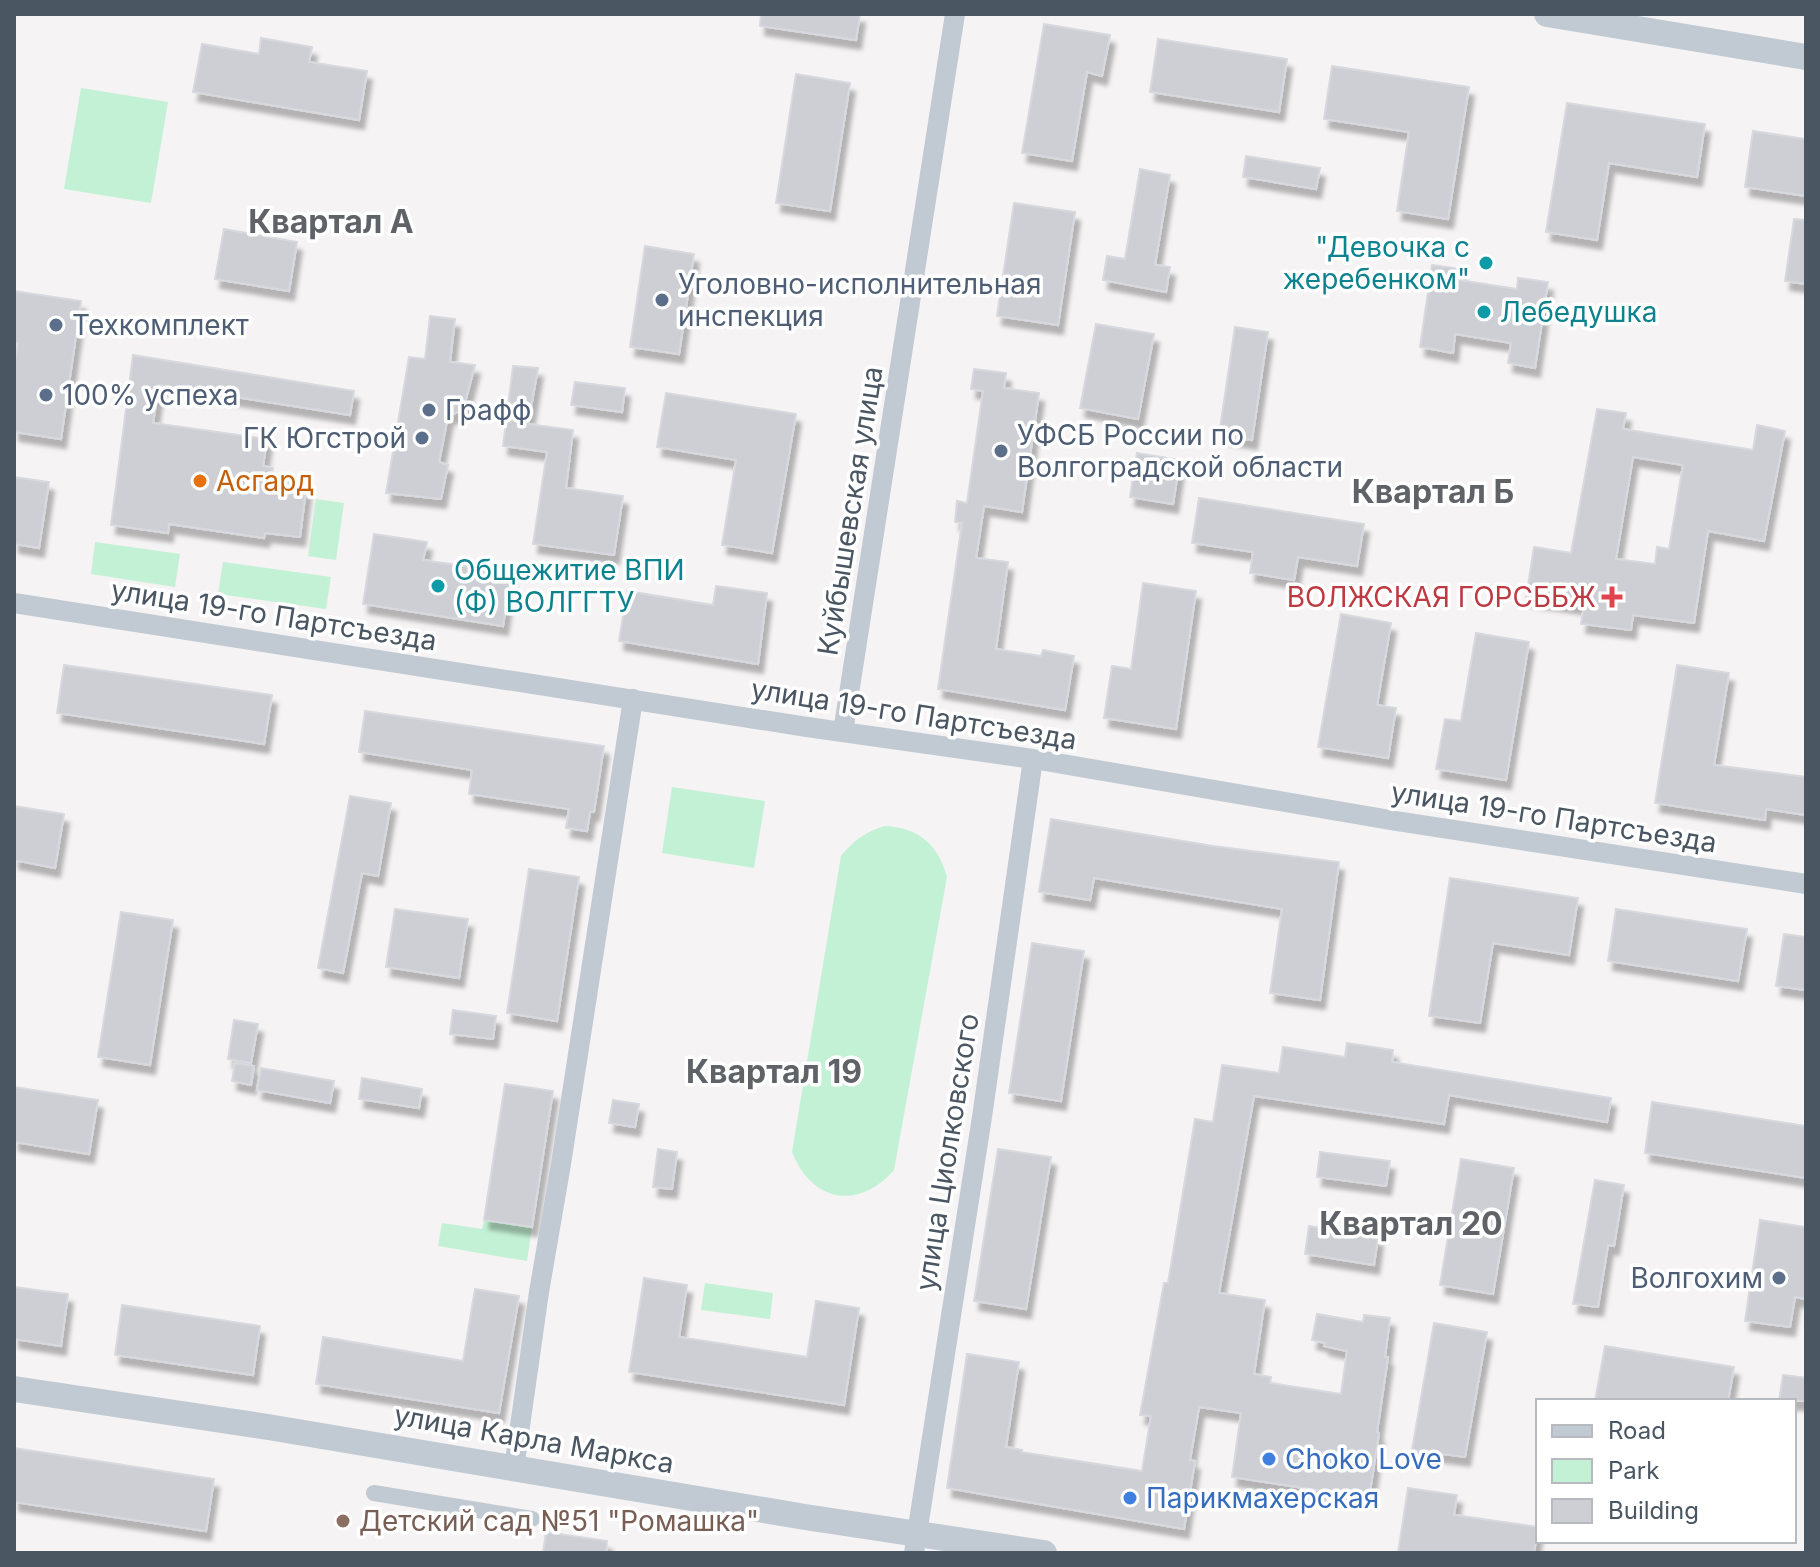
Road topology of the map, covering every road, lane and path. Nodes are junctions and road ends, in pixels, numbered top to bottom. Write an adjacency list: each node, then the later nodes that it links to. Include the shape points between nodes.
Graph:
1 (955, 14): 6 (street, Куйбышевская улица)
2 (1547, 14): 3 (street)
3 (1806, 57)
4 (14, 603): 5 (street, улица 19-го Партсъезда)
5 (633, 699): 6 (street, улица 19-го Партсъезда); 10 (street)
6 (843, 732): 7 (street, улица 19-го Партсъезда)
7 (1033, 759): 8 (street, улица 19-го Партсъезда); 13 (street, улица Циолковского)
8 (1806, 884)
9 (14, 1389): 10 (street, улица Карла Маркса)
10 (514, 1468): 13 (street, улица Карла Маркса, via 805,1517)
11 (374, 1493): 12 (street)
12 (532, 1519)
13 (916, 1543): 14 (street, улица Карла Маркса)
14 (1044, 1553)

